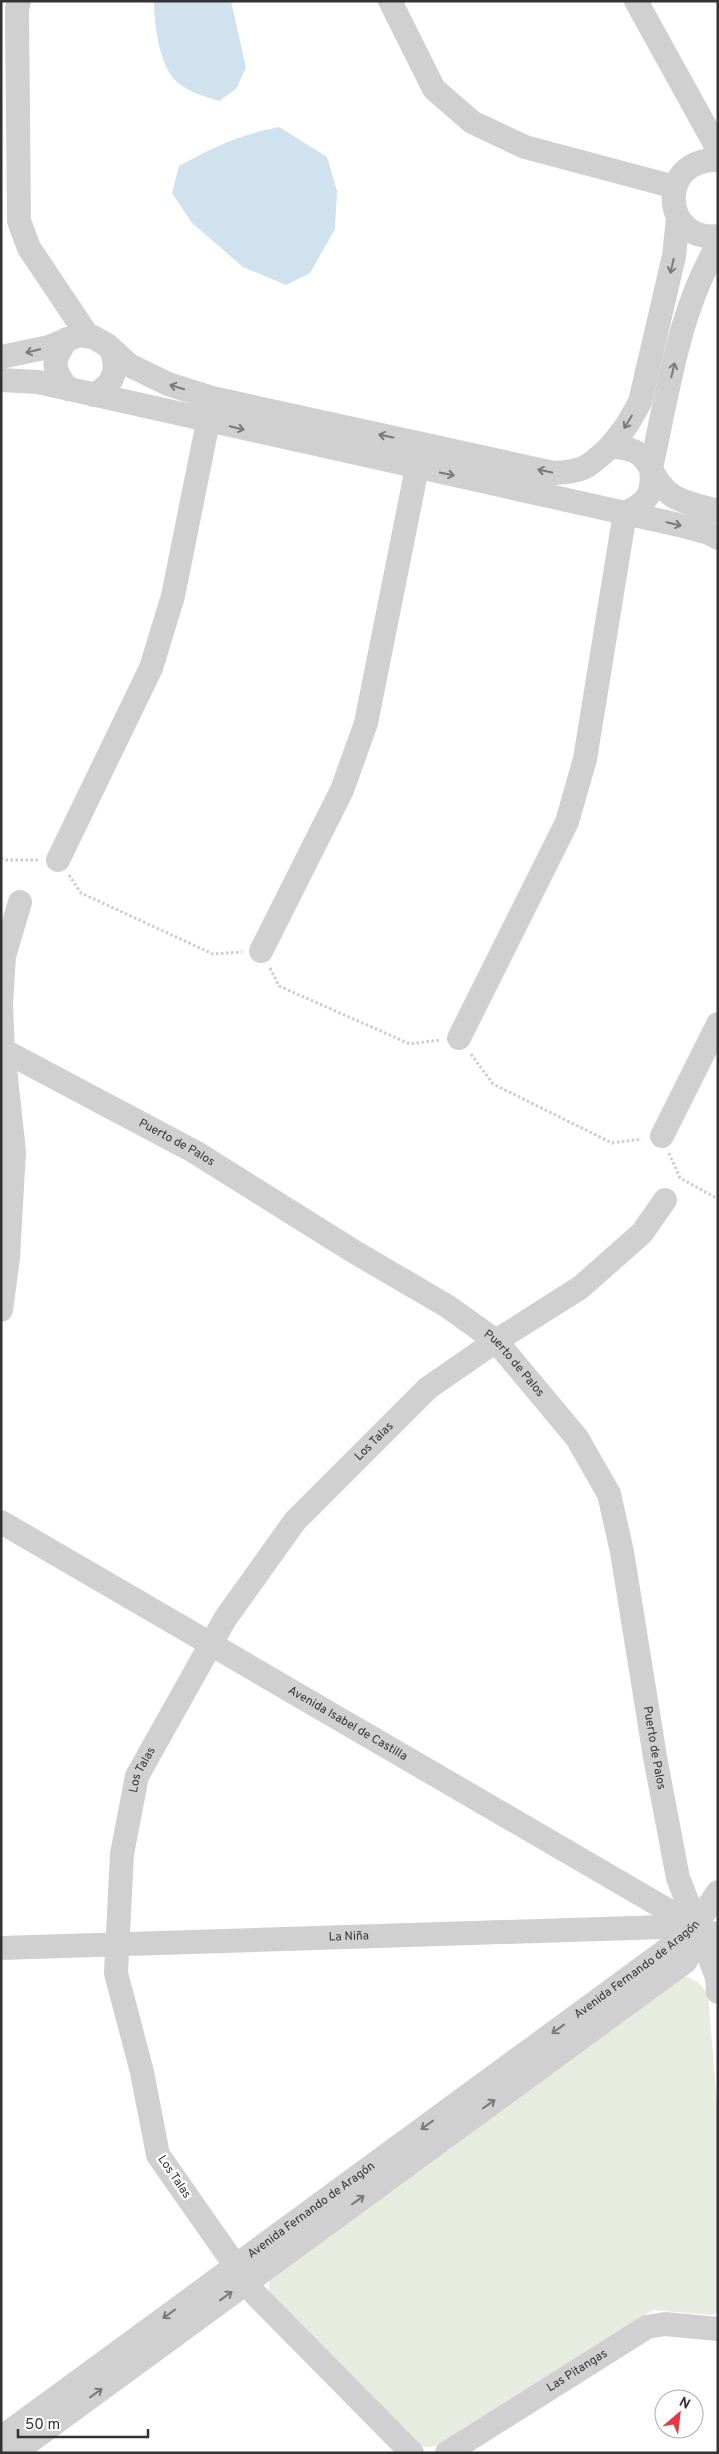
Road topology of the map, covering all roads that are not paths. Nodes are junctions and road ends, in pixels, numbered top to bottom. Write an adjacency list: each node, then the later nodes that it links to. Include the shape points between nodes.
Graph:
1 (19, 1): 9 (street, via 19,221 29,248)
2 (390, 1): 5 (street, via 434,90 472,122 524,147)
3 (636, 1): 4 (street, via 716,144)
4 (718, 160): 5 (street, via 707,160 687,169)
5 (675, 187): 6 (street, via 673,197)
6 (678, 218): 7 (street, via 698,235); 18 (street, one-way to 18, via 674,256 640,402)
7 (718, 236)
8 (718, 245): 21 (street, one-way to 8, via 688,308)
9 (77, 338): 10 (street, via 93,337); 11 (street, one-way to 11); 13 (street, via 57,354 54,365)
10 (110, 348): 14 (street, via 116,367 113,379); 15 (street, one-way to 10, via 168,384 129,365)
11 (1, 357)
12 (1, 380): 13 (street, via 38,382)
13 (68, 389): 14 (street)
14 (94, 395): 16 (street)
15 (212, 398): 16 (street); 17 (street, one-way to 15)
16 (208, 421): 19 (street, one-way to 19); 26 (street, via 173,596 151,668)
17 (421, 444): 19 (street); 20 (street, one-way to 17, via 577,472 554,473)
18 (610, 447): 20 (street); 21 (street, via 628,447 639,453)
19 (419, 468): 22 (street, one-way to 22); 28 (street, via 366,723 342,790)
20 (584, 468): 22 (street, via 578,484 580,495)
21 (651, 468): 23 (street, via 674,496); 24 (street, via 652,481 643,505)
22 (590, 506): 24 (street)
23 (718, 511)
24 (625, 513): 25 (street, one-way to 25); 30 (street, via 584,759 567,822)
25 (718, 538)
26 (58, 860)
27 (20, 902): 31 (street, via 4,956)
28 (261, 951)
29 (718, 1024): 32 (street)
30 (459, 1038)
31 (2, 1050): 34 (street, via 14,1151 8,1258); 35 (street, Puerto de Palos, via 195,1152 448,1306)
32 (662, 1136)
33 (665, 1200): 35 (street, Los Talas, via 642,1233 582,1287)
34 (1, 1310)
35 (496, 1341): 37 (street, Los Talas, via 428,1388 295,1522); 39 (street, Puerto de Palos, via 577,1438 609,1494 622,1552 676,1869)
36 (1, 1522): 37 (street, Avenida Isabel de Castilla)
37 (210, 1644): 39 (street, Avenida Isabel de Castilla); 42 (street, Los Talas, via 137,1776 122,1854)
38 (718, 1892): 39 (street, Avenida Fernando de Aragón)
39 (695, 1926): 40 (street, Avenida Isabel de Castilla); 41 (street, Avenida Isabel de Castilla); 42 (street, La Niña); 44 (street, Puerto de Palos, via 717,1977); 45 (street, Avenida Fernando de Aragón)
40 (718, 1936)
41 (718, 1940)
42 (118, 1944): 43 (street, La Niña); 45 (street, Los Talas, via 116,1973 142,2072 158,2155)
43 (1, 1948)
44 (718, 1992)
45 (241, 2273): 47 (street, Avenida Fernando de Aragón, one-way to 47); 48 (street, Avenida Fernando de Aragón, one-way to 45); 49 (street, Los Talas, via 256,2295)
46 (718, 2329): 50 (street, Las Pitangas, via 665,2324 647,2327)
47 (1, 2438)
48 (14, 2453)
49 (412, 2453)
50 (447, 2453)

